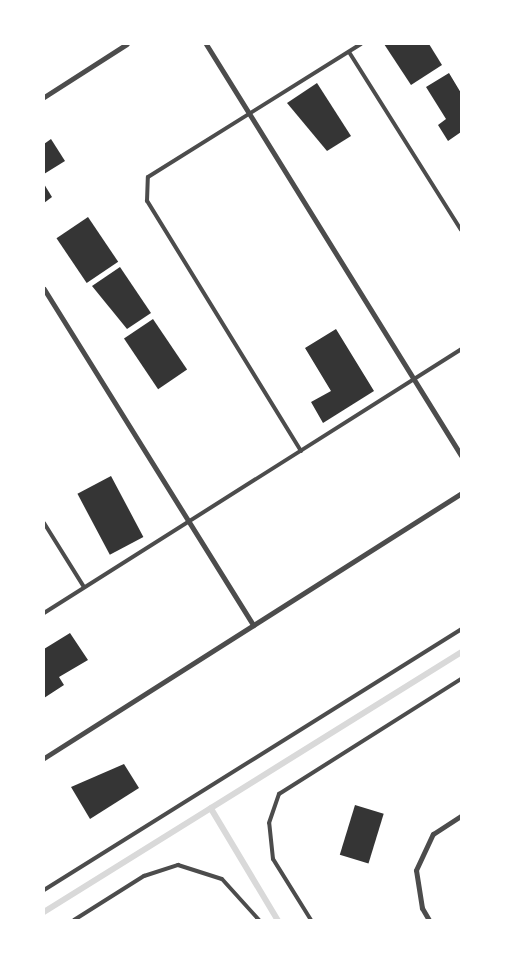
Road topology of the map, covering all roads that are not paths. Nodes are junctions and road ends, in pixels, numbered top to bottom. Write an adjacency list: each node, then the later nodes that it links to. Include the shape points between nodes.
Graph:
1 (127, 44): 5 (street)
2 (206, 44): 6 (street)
3 (361, 44): 4 (lane)
4 (349, 52): 6 (lane); 7 (lane)
5 (44, 97)
6 (250, 114): 10 (street); 11 (lane, via 148,177 147,201)
7 (461, 230)
8 (44, 289): 14 (street)
9 (461, 349): 10 (lane)
10 (414, 378): 11 (lane); 12 (street)
11 (301, 451): 14 (lane)
12 (461, 454)
13 (461, 493): 18 (street)
14 (189, 522): 16 (lane); 18 (street)
15 (44, 523): 16 (lane)
16 (84, 587): 17 (lane)
17 (44, 613)
18 (253, 625): 21 (street)
19 (461, 629): 23 (lane)
20 (461, 679): 26 (lane, via 279,794 269,823 273,859)
21 (44, 758)
22 (461, 816): 27 (street, via 433,834 416,870 422,908)
23 (44, 890)
24 (74, 920): 25 (lane, via 144,876 178,865 222,879)
25 (259, 920)
26 (311, 920)
27 (429, 920)

